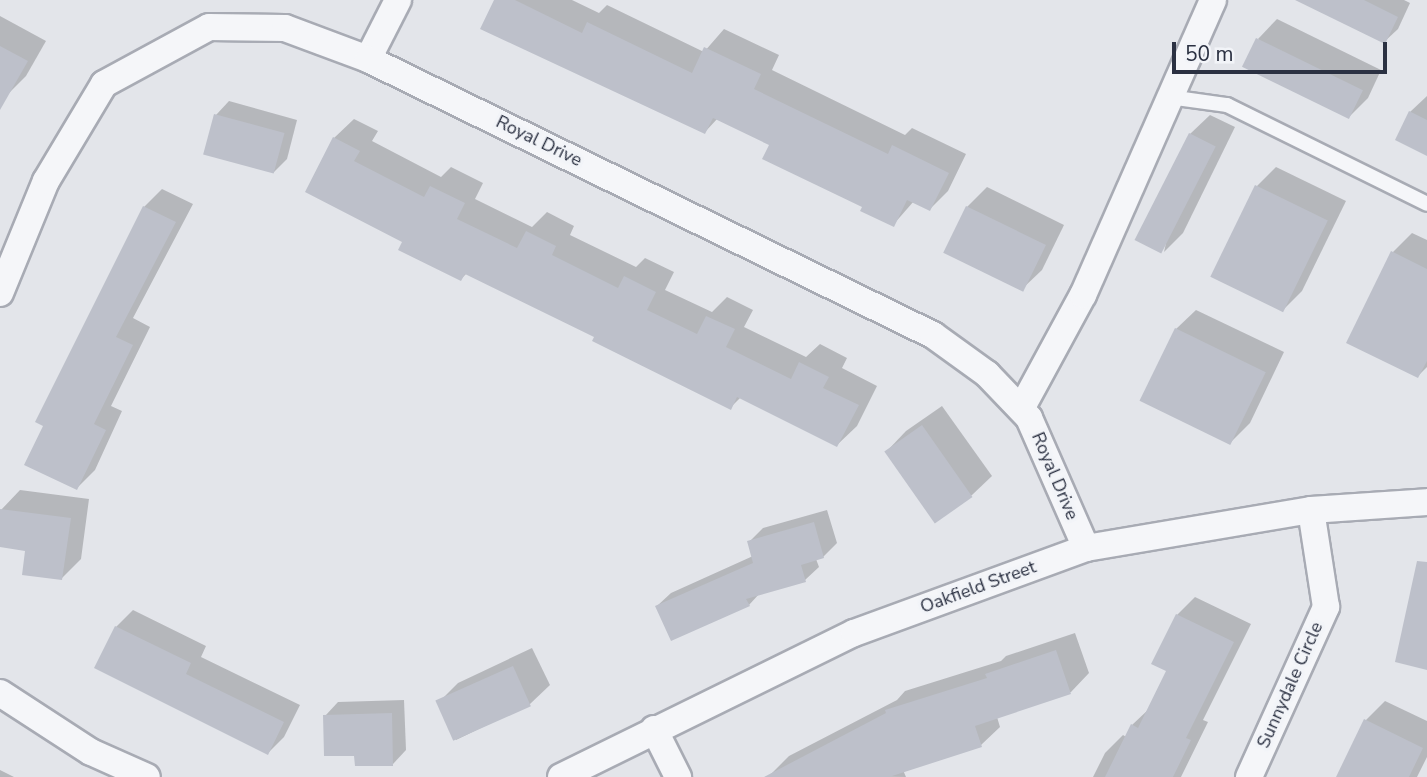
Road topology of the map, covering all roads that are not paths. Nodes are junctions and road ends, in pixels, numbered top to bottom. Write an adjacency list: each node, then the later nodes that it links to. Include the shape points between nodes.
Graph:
1 (398, 0): 3 (street)
2 (1213, 0): 4 (street)
3 (368, 59): 6 (street, Royal Drive, via 285,28 209,27 104,84 46,181); 7 (street, Royal Drive, via 933,335 987,374)
4 (1169, 97): 5 (lane, via 1227,105); 7 (street, via 1083,295)
5 (1427, 204)
6 (0, 293)
7 (1021, 409): 10 (street, Royal Drive)
8 (1427, 502): 9 (street, Oakfield Street)
9 (1311, 510): 10 (street, Oakfield Street); 16 (street, Sunnydale Circle, via 1326,607)
10 (1086, 548): 12 (street, Oakfield Street, via 853,633)
11 (0, 692): 13 (street, via 91,752)
12 (654, 729): 14 (street, Oakfield Street); 15 (street)
13 (147, 777)
14 (561, 777)
15 (678, 777)
16 (1249, 777)

